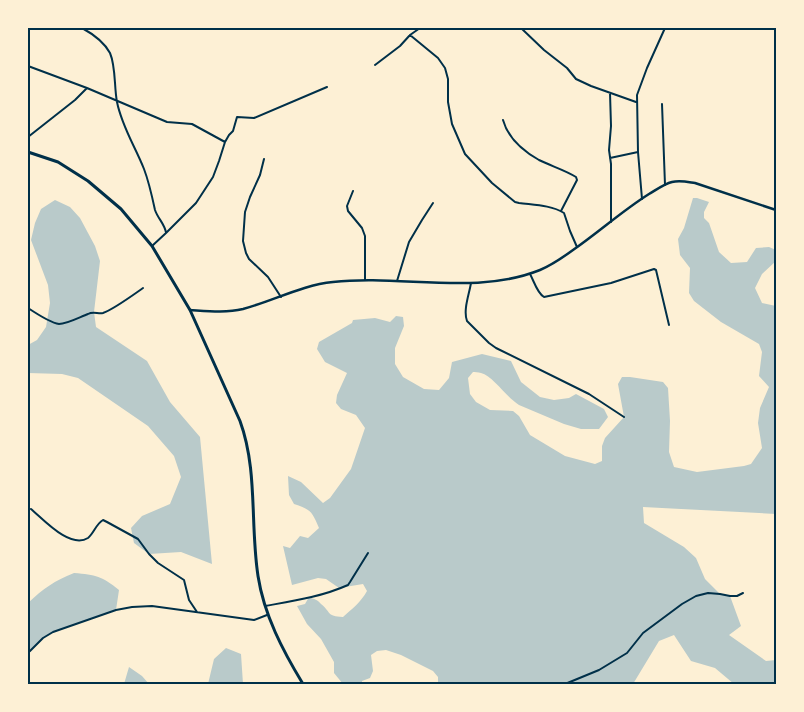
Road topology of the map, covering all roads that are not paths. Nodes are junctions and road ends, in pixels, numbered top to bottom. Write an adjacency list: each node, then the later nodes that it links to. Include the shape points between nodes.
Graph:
1 (82, 28): 12 (street, via 108,49)
2 (420, 28): 5 (street)
3 (521, 28): 11 (street, via 576,78)
4 (665, 28): 13 (street)
5 (410, 35): 6 (street); 27 (street, via 445,68 452,124 465,154 515,202)
6 (375, 65)
7 (28, 66): 8 (street); 10 (street)
8 (28, 71)
9 (327, 87): 17 (street, via 254,118 237,117)
10 (87, 88): 12 (street); 16 (street)
11 (610, 93): 13 (street); 20 (street)
12 (116, 100): 17 (street, via 167,122 192,124); 29 (street, via 121,121 144,169 156,213)
13 (636, 102): 19 (street)
14 (662, 104): 22 (street)
15 (502, 120): 27 (street, via 506,130 524,150 576,177)
16 (28, 137)
17 (225, 142): 29 (street, via 213,178 196,203)
18 (28, 152): 30 (main road, via 58,162 88,181 121,209)
19 (638, 152): 20 (street); 24 (street)
20 (610, 158): 28 (street)
21 (264, 159): 37 (street, via 245,212 243,241 249,259 268,277)
22 (665, 185): 24 (street); 26 (street, via 681,180 695,183)
23 (353, 191): 33 (street, via 347,206 365,236)
24 (642, 199): 28 (street)
25 (433, 204): 34 (street, via 409,242)
26 (776, 210)
27 (561, 211): 31 (street)
28 (611, 222): 31 (street)
29 (166, 234): 30 (street)
30 (152, 246): 39 (main road)
31 (577, 247): 32 (street)
32 (530, 274): 35 (street); 40 (street, via 544,297 611,283 654,269 658,273)
33 (365, 280): 34 (street); 37 (street, via 322,284)
34 (397, 281): 35 (street)
35 (470, 283): 41 (street, via 466,319 488,343 589,394)
36 (143, 288): 38 (street, via 103,313 90,313 58,324)
37 (281, 297): 39 (street, via 240,310)
38 (28, 308)
39 (190, 310): 45 (main road, via 246,437 253,496 254,543)
40 (668, 325)
41 (624, 417)
42 (31, 509): 46 (street, via 72,540 83,541 103,520 138,539 158,563 184,580 189,600)
43 (368, 553): 45 (street, via 348,585 321,595)
44 (743, 593): 50 (street, via 737,596 708,593 696,596 643,634 627,653 599,670)
45 (265, 606): 47 (main road)
46 (197, 612): 47 (street, via 254,620); 48 (street, via 152,606 116,610 54,632)
47 (268, 614): 49 (main road, via 272,628)
48 (28, 652)
49 (303, 684)
50 (565, 684)

